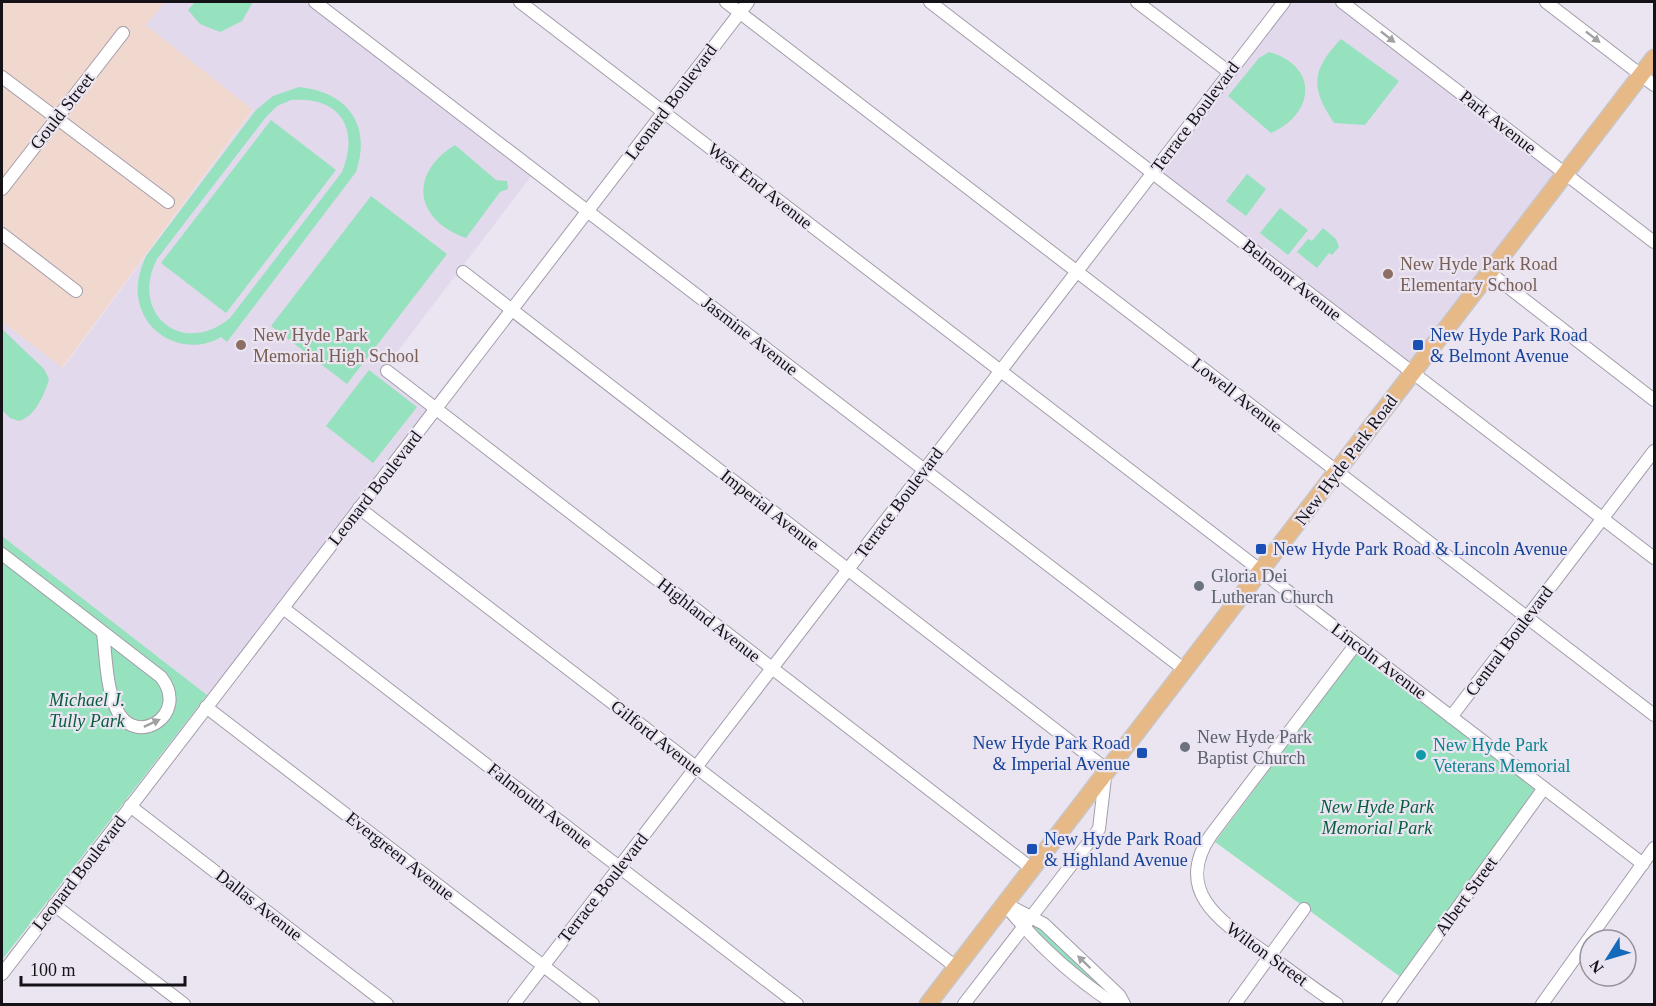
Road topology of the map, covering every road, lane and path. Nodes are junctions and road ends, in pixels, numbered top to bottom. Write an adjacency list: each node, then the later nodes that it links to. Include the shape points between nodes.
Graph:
1 (315, 2): 22 (street, Jasmine Avenue)
2 (520, 2): 16 (street, West End Avenue)
3 (726, 2): 10 (street, Lowell Avenue)
4 (748, 2): 10 (street, Leonard Boulevard)
5 (930, 2): 18 (street, Belmont Avenue)
6 (1137, 2): 13 (street)
7 (1284, 2): 13 (street, Terrace Boulevard)
8 (1342, 2): 19 (street, Park Avenue, one-way to 19)
9 (1546, 2): 15 (street, one-way to 15)
10 (740, 12): 16 (street, Leonard Boulevard); 25 (street, Lowell Avenue)
11 (123, 33): 17 (street, Gould Street)
12 (1654, 58): 15 (main road, New Hyde Park Road)
13 (1229, 72): 18 (street, Terrace Boulevard)
14 (2, 77): 17 (street)
15 (1648, 80): 19 (main road, New Hyde Park Road)
16 (663, 112): 22 (street, Leonard Boulevard); 30 (street, West End Avenue)
17 (56, 118): 20 (street, Gould Street); 21 (street)
18 (1153, 172): 25 (street, Terrace Boulevard); 32 (street, Belmont Avenue)
19 (1566, 174): 24 (street, Park Avenue); 27 (main road, New Hyde Park Road)
20 (2, 189)
21 (168, 202)
22 (587, 211): 29 (street, Leonard Boulevard); 36 (street, Jasmine Avenue)
23 (2, 234): 28 (street)
24 (1654, 242)
25 (1077, 271): 30 (street, Terrace Boulevard); 37 (street, Lowell Avenue)
26 (463, 272): 29 (street, Imperial Avenue)
27 (1490, 273): 32 (main road, New Hyde Park Road); 33 (street)
28 (76, 291)
29 (511, 310): 34 (street, Leonard Boulevard); 42 (street, Imperial Avenue)
30 (1000, 370): 36 (street, Terrace Boulevard); 43 (street, Lincoln Avenue)
31 (387, 371): 34 (street, Highland Avenue)
32 (1413, 373): 37 (main road, New Hyde Park Road); 39 (street, Belmont Avenue)
33 (1654, 400)
34 (435, 409): 38 (street, Leonard Boulevard); 48 (street, Highland Avenue)
35 (1654, 451): 39 (street, Central Boulevard)
36 (924, 470): 42 (street, Terrace Boulevard); 49 (street, Jasmine Avenue)
37 (1337, 472): 43 (main road, New Hyde Park Road); 45 (street, Lowell Avenue)
38 (359, 508): 44 (street, Leonard Boulevard); 53 (street, Gilford Avenue)
39 (1603, 518): 41 (street, Belmont Avenue); 45 (street, Central Boulevard)
40 (2, 554): 46 (street)
41 (1654, 558)
42 (848, 570): 48 (street, Terrace Boulevard); 54 (street, Imperial Avenue)
43 (1261, 571): 47 (street, Lincoln Avenue); 49 (main road, New Hyde Park Road)
44 (283, 608): 50 (street, Leonard Boulevard); 59 (street, Falmouth Avenue)
45 (1527, 617): 51 (street, Lowell Avenue); 52 (street, Central Boulevard)
46 (103, 633): 46 (street, one-way to 46, via 116,708 130,725 150,726 169,707 167,684)
47 (1356, 644): 52 (street, Lincoln Avenue); 66 (street, Wilton Street, via 1205,843 1198,866 1198,887 1212,913)
48 (772, 668): 53 (street, Terrace Boulevard); 60 (street, Highland Avenue)
49 (1185, 670): 54 (main road, New Hyde Park Road)
50 (206, 707): 56 (street, Leonard Boulevard); 67 (street, Evergreen Avenue)
51 (1654, 715)
52 (1451, 717): 55 (street, Lincoln Avenue)
53 (696, 767): 59 (street, Terrace Boulevard); 68 (street, Gilford Avenue)
54 (1106, 769): 60 (main road, New Hyde Park Road); 64 (street, via 1099,829)
55 (1544, 789): 58 (street, Lincoln Avenue); 82 (street, Albert Street)
56 (130, 806): 62 (street, Leonard Boulevard); 72 (street, Dallas Avenue)
57 (1654, 848): 58 (street)
58 (1643, 864): 70 (street)
59 (620, 867): 67 (street, Terrace Boulevard); 75 (street, Falmouth Avenue)
60 (1032, 868): 61 (main road, New Hyde Park Road)
61 (1004, 903): 64 (street); 65 (street); 68 (main road, New Hyde Park Road)
62 (54, 905): 69 (street, Leonard Boulevard); 71 (street)
63 (1304, 909): 66 (street)
64 (1032, 916): 65 (street); 79 (street, one-way to 64, via 1119,995)
65 (1023, 927): 77 (street); 78 (street)
66 (1270, 956): 80 (street); 81 (street, Wilton Street)
67 (544, 966): 73 (street, Terrace Boulevard); 74 (street, Evergreen Avenue)
68 (956, 968): 76 (main road, New Hyde Park Road)
69 (2, 974)
70 (1547, 1003)
71 (184, 1005)
72 (387, 1005)
73 (514, 1005)
74 (593, 1005)
75 (797, 1005)
76 (928, 1005)
77 (964, 1005)
78 (1114, 1005)
79 (1124, 1005)
80 (1235, 1005)
81 (1337, 1005)
82 (1388, 1005)

